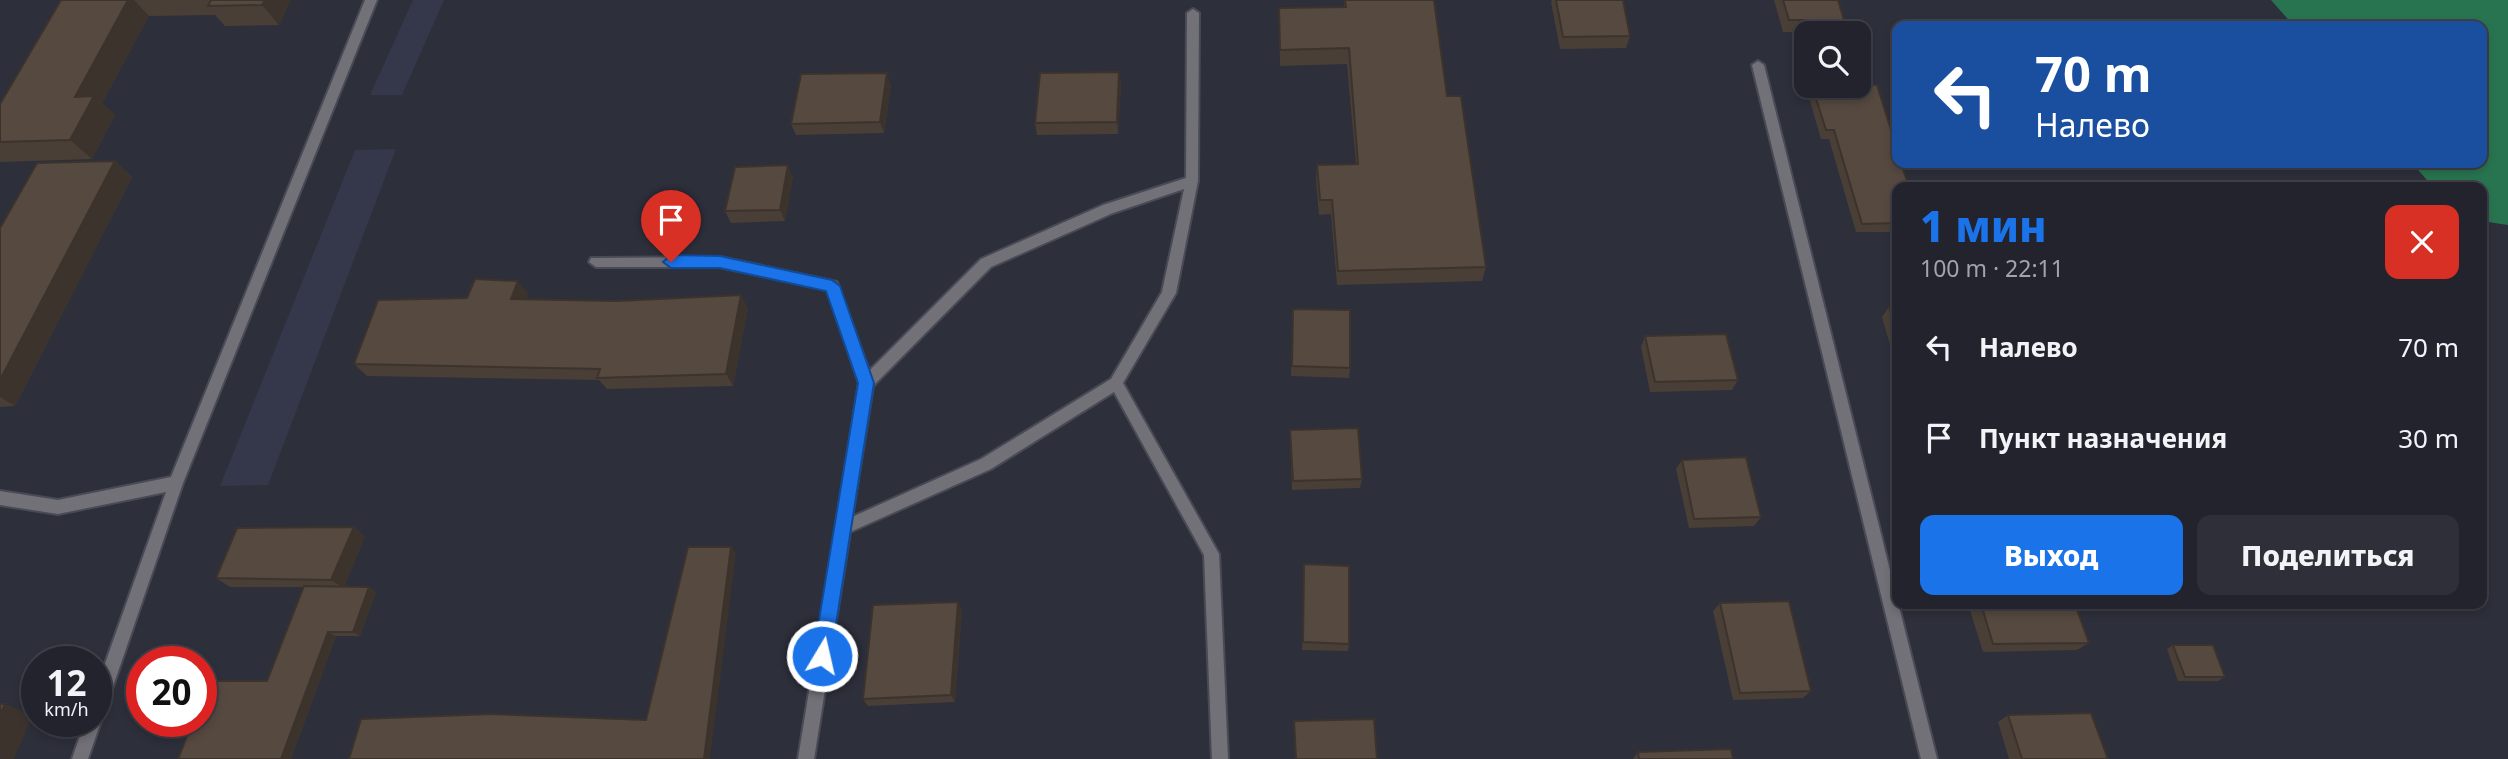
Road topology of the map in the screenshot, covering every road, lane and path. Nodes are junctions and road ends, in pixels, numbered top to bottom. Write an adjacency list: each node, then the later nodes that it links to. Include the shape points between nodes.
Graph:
1 (371, 0): 8 (street)
2 (1192, 13): 4 (street)
3 (1758, 65): 12 (street)
4 (1192, 181): 6 (street, via 1108,209 986,263); 7 (street, via 1169,293)
5 (596, 262): 6 (street, via 720,262 832,286)
6 (866, 383): 10 (street)
7 (1116, 383): 10 (street, via 986,464); 17 (street, via 1211,554)
8 (176, 483): 9 (street, via 58,507); 13 (street)
9 (0, 498)
10 (842, 528): 16 (street)
11 (1892, 609): 18 (street)
12 (1892, 609)
13 (112, 666)
14 (88, 737): 15 (street)
15 (80, 759)
16 (806, 759)
17 (1220, 759)
18 (1929, 759)

